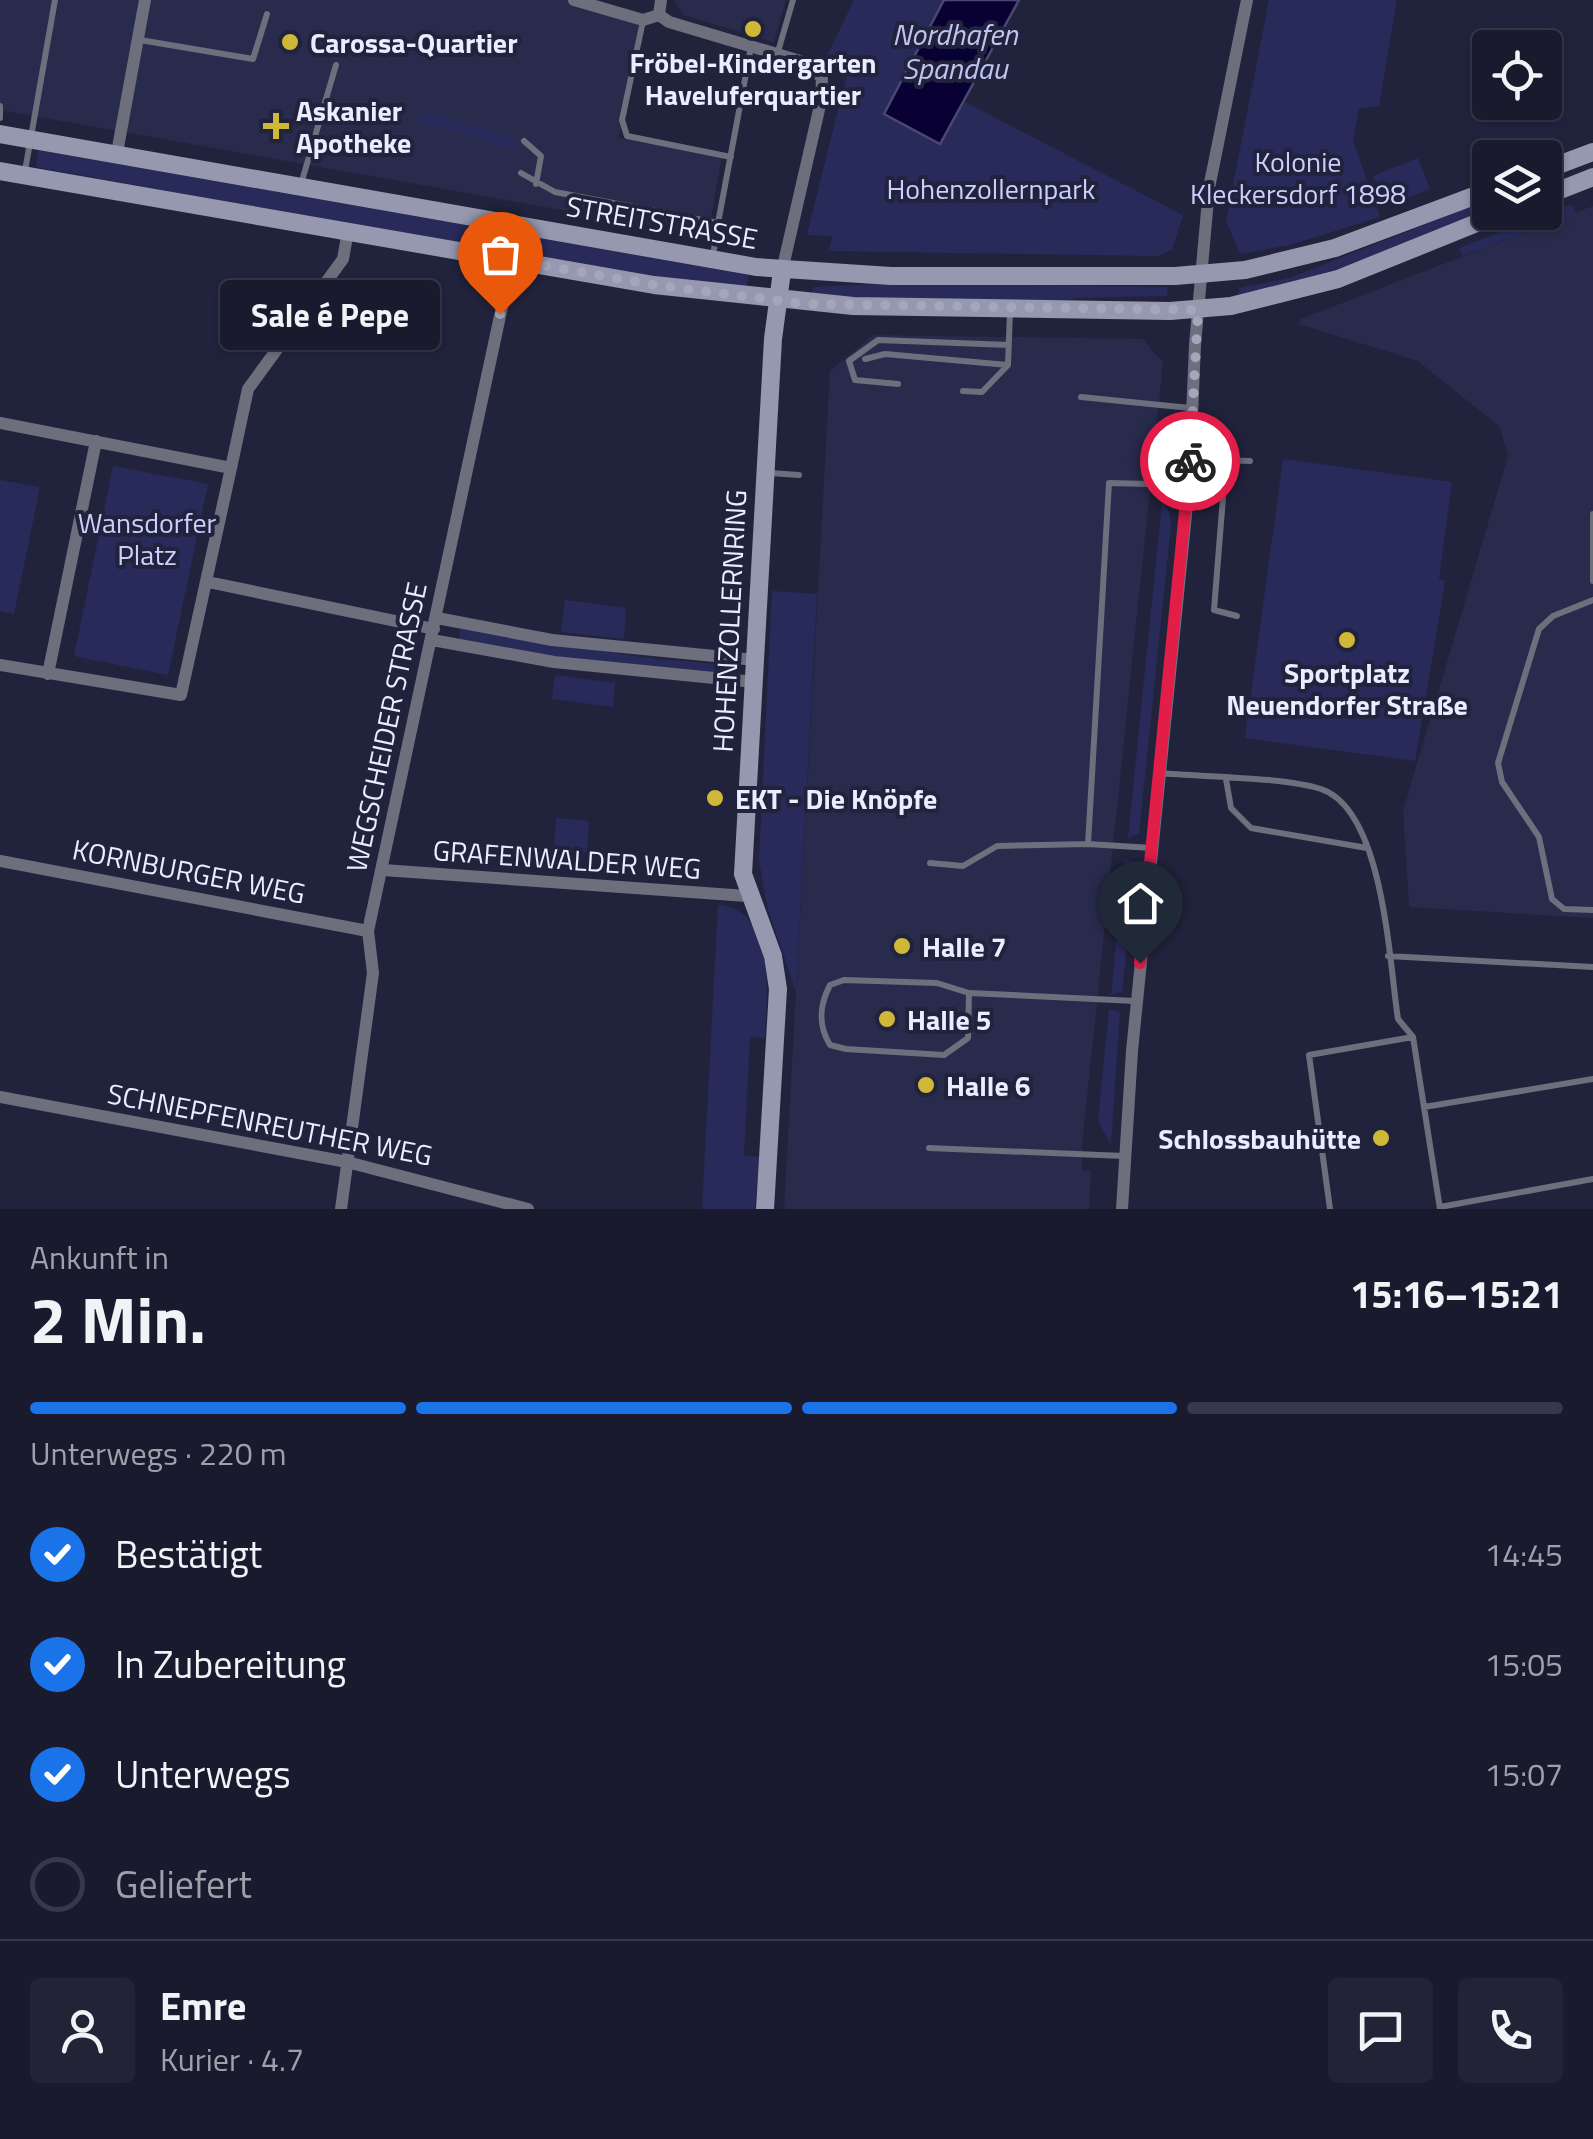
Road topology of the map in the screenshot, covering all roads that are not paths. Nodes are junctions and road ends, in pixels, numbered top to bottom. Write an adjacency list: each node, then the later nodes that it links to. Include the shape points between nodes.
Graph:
1 (55, 0): 17 (lane)
2 (146, 0): 10 (street)
3 (574, 0): 9 (street)
4 (661, 0): 8 (street)
5 (793, 0): 12 (lane)
6 (1247, 0): 37 (street, via 1209,188)
7 (267, 14): 10 (lane, via 254,58)
8 (660, 15): 9 (street); 11 (street)
9 (643, 20): 21 (lane, via 622,120 627,136)
10 (138, 39): 20 (street)
11 (751, 46): 12 (street); 21 (lane)
12 (777, 55): 36 (street, via 807,63 822,78)
13 (336, 64): 28 (lane)
14 (0, 106): 15 (lane)
15 (0, 118)
16 (0, 134): 17 (main road, STREITSTRASSE)
17 (30, 138): 20 (main road, STREITSTRASSE); 25 (lane)
18 (524, 141): 27 (lane, via 541,156)
19 (1593, 152): 22 (main road)
20 (117, 153): 28 (main road, STREITSTRASSE)
21 (731, 157): 31 (lane)
22 (1562, 164)
23 (0, 171): 25 (main road)
24 (522, 173): 27 (lane)
25 (24, 175): 33 (main road)
26 (1593, 177): 29 (main road)
27 (536, 184): 31 (lane)
28 (301, 185): 35 (main road, STREITSTRASSE)
29 (1562, 189)
30 (1472, 197): 37 (main road, STREITSTRASSE, via 1335,248)
31 (718, 223): 35 (lane)
32 (1472, 225): 40 (main road, via 1338,279)
33 (348, 231): 34 (main road); 53 (street, via 343,259 248,389)
34 (512, 260): 38 (main road); 62 (street, WEGSCHEIDER STRASSE)
35 (712, 260): 36 (main road, STREITSTRASSE)
36 (782, 271): 37 (main road, STREITSTRASSE); 38 (main road, HOHENZOLLERNRING)
37 (1202, 274): 40 (street)
38 (778, 301): 39 (main road); 54 (main road, HOHENZOLLERNRING)
39 (1010, 310): 40 (main road); 41 (lane)
40 (1198, 310): 47 (street)
41 (1008, 346): 43 (lane); 44 (lane, via 878,340 848,361 855,380)
42 (865, 359): 43 (lane, via 885,354)
43 (1008, 366): 45 (lane, via 982,392)
44 (898, 384)
45 (963, 391)
46 (1081, 397): 47 (lane)
47 (1191, 408): 50 (street)
48 (0, 423): 49 (street)
49 (96, 440): 53 (street); 65 (street)
50 (1190, 458): 51 (lane); 56 (street)
51 (1226, 460): 52 (lane); 61 (lane, via 1214,610)
52 (1250, 461)
53 (231, 468): 59 (street)
54 (765, 473): 55 (lane); 63 (main road, HOHENZOLLERNRING)
55 (799, 475)
56 (1189, 486): 67 (street); 69 (lane, via 1109,483)
57 (1593, 514): 58 (lane)
58 (1593, 581)
59 (208, 582): 62 (street); 65 (street, via 181,695)
60 (1593, 600): 76 (lane, via 1539,628 1498,763 1502,782 1539,837 1552,899 1564,909)
61 (1237, 616)
62 (434, 629): 63 (street); 66 (street, via 571,664); 74 (street, WEGSCHEIDER STRASSE)
63 (755, 660): 66 (main road, HOHENZOLLERNRING)
64 (0, 665): 65 (street)
65 (48, 674)
66 (754, 682): 75 (main road, HOHENZOLLERNRING, via 742,874)
67 (1160, 774): 68 (lane); 70 (street)
68 (1226, 780): 71 (lane, via 1320,789 1344,802); 71 (lane, via 1231,808 1251,828)
69 (1088, 844): 70 (lane); 73 (lane, via 997,846 963,866)
70 (1153, 848): 81 (street)
71 (1368, 848): 78 (lane)
72 (0, 861): 77 (street, KORNBURGER WEG)
73 (930, 863)
74 (384, 870): 75 (street, GRAFENWALDER WEG); 77 (street, WEGSCHEIDER STRASSE)
75 (747, 896): 93 (main road, HOHENZOLLERNRING, via 773,956 778,989)
76 (1593, 910)
77 (368, 931): 88 (street, WEGSCHEIDER STRASSE, via 373,972)
78 (1388, 956): 79 (lane); 82 (lane, via 1398,1019)
79 (1593, 966)
80 (970, 993): 80 (lane, via 936,984 844,980 830,985 822,999 821,1030 830,1045 846,1050 944,1054 968,1038); 81 (lane)
81 (1136, 1002): 87 (street)
82 (1413, 1037): 85 (lane); 95 (lane, via 1309,1055)
83 (1593, 1080): 85 (lane)
84 (0, 1097): 88 (street, SCHNEPFENREUTHER WEG)
85 (1424, 1107): 90 (lane)
86 (929, 1148): 87 (lane)
87 (1125, 1156): 94 (street)
88 (348, 1162): 91 (street, WEGSCHEIDER STRASSE); 92 (street, SCHNEPFENREUTHER WEG)
89 (1593, 1179): 90 (lane)
90 (1440, 1208)
91 (341, 1209)
92 (528, 1209)
93 (765, 1209)
94 (1122, 1209)
95 (1330, 1209)

